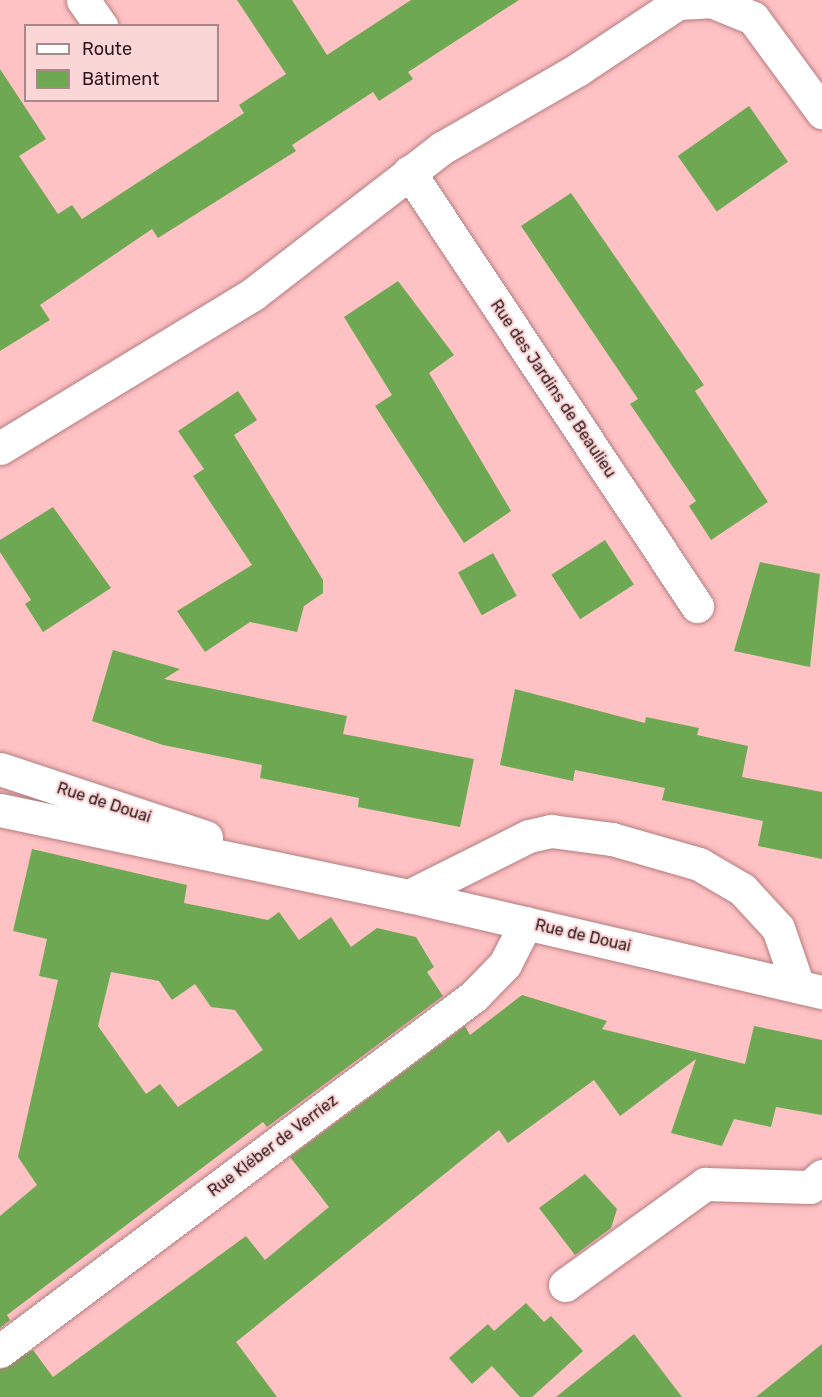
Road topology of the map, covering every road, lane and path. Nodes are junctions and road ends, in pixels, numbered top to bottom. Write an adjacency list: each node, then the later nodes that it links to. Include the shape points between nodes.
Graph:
1 (83, 0): 3 (street)
2 (694, 0): 4 (street, via 711,1 753,18); 5 (street, via 678,3)
3 (99, 24)
4 (822, 112)
5 (409, 172): 6 (street, via 253,294); 7 (street, Rue des Jardins de Beaulieu)
6 (0, 448)
7 (697, 606)
8 (0, 769): 10 (street, Rue de Douai)
9 (0, 810): 10 (street, Rue de Douai)
10 (344, 882): 11 (street, Rue de Douai)
11 (409, 896): 12 (street, Rue de Douai); 13 (street, via 529,836 551,831 612,839 699,864 742,889 778,928)
12 (526, 923): 13 (street, Rue de Douai); 16 (street, Rue Kléber de Verriez, via 505,964 474,996)
13 (810, 989)
14 (822, 1176): 15 (street, via 810,1187 705,1184)
15 (565, 1285)
16 (0, 1351)

